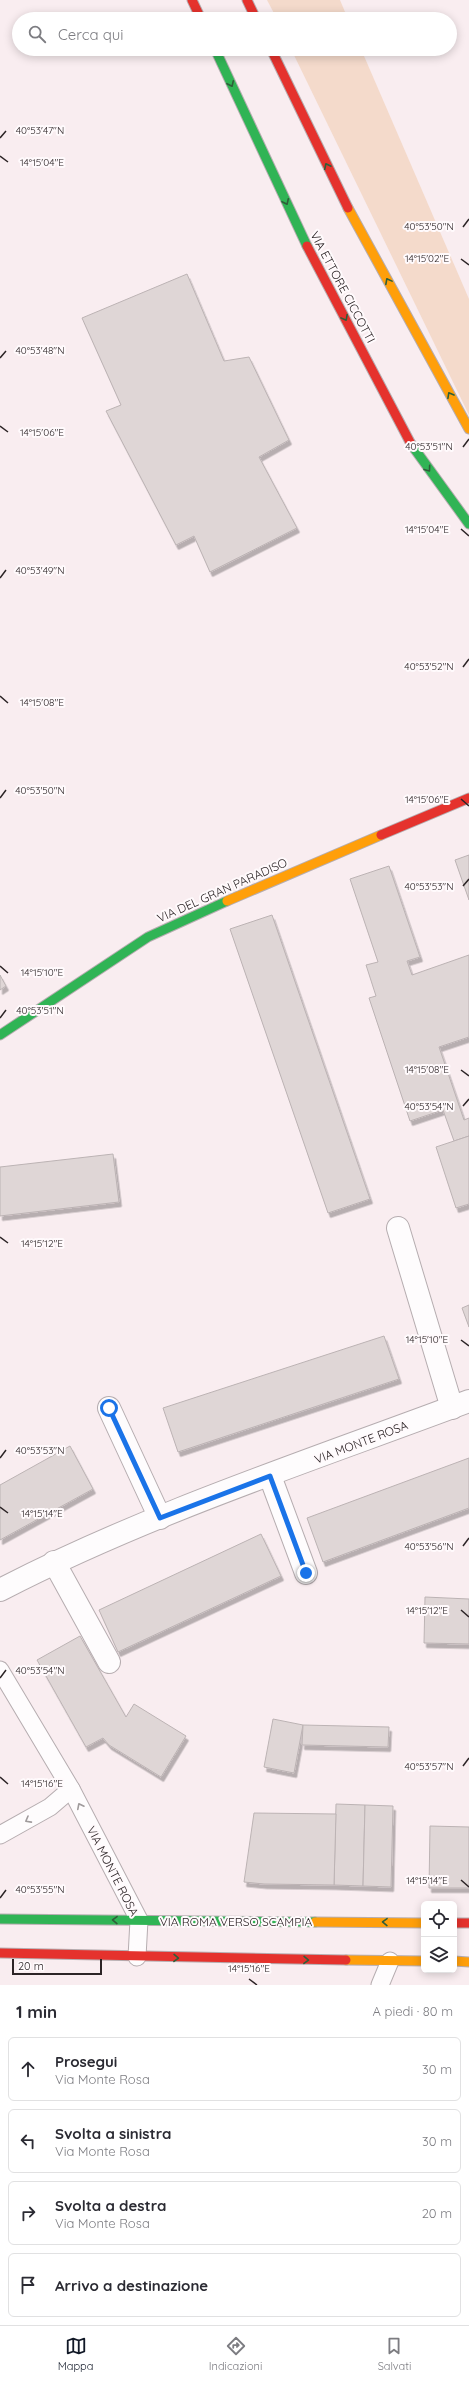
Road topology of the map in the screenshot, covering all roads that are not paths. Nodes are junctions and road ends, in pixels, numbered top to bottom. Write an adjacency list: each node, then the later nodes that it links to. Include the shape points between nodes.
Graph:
1 (192, 0): 3 (street)
2 (247, 0): 4 (street)
3 (198, 12)
4 (253, 12)
5 (218, 56): 8 (street, VIA ETTORE CICCOTTI, one-way to 8, via 301,234 415,451)
6 (274, 56): 7 (street, one-way to 6, via 346,204)
7 (469, 430)
8 (469, 524)
9 (469, 798): 10 (street, VIA DEL GRAN PARADISO, via 243,893 148,937)
10 (0, 1035)
11 (398, 1228): 12 (street, VIA MONTE ROSA)
12 (460, 1405): 14 (street, VIA MONTE ROSA)
13 (109, 1408): 15 (street)
14 (270, 1476): 15 (street, VIA MONTE ROSA); 17 (street)
15 (160, 1518): 16 (street, VIA MONTE ROSA)
16 (54, 1562): 18 (street, VIA MONTE ROSA); 19 (street)
17 (306, 1573)
18 (0, 1590)
19 (109, 1662)
20 (0, 1670): 21 (lane, VIA MONTE ROSA)
21 (71, 1789): 22 (lane, one-way to 22, via 50,1807); 24 (lane, VIA MONTE ROSA, one-way to 21)
22 (0, 1835)
23 (0, 1919): 24 (street, VIA ROMA VERSO SCAMPIA, one-way to 23)
24 (139, 1920): 25 (street, VIA ROMA VERSO SCAMPIA, one-way to 24); 29 (lane, VIA MONTE ROSA)
25 (421, 1923)
26 (457, 1923): 27 (street)
27 (469, 1923)
28 (0, 1953): 29 (street)
29 (137, 1957): 30 (street, one-way to 30)
30 (390, 1961): 31 (street); 34 (lane)
31 (421, 1961)
32 (457, 1962): 33 (street)
33 (469, 1962)
34 (380, 1985)

